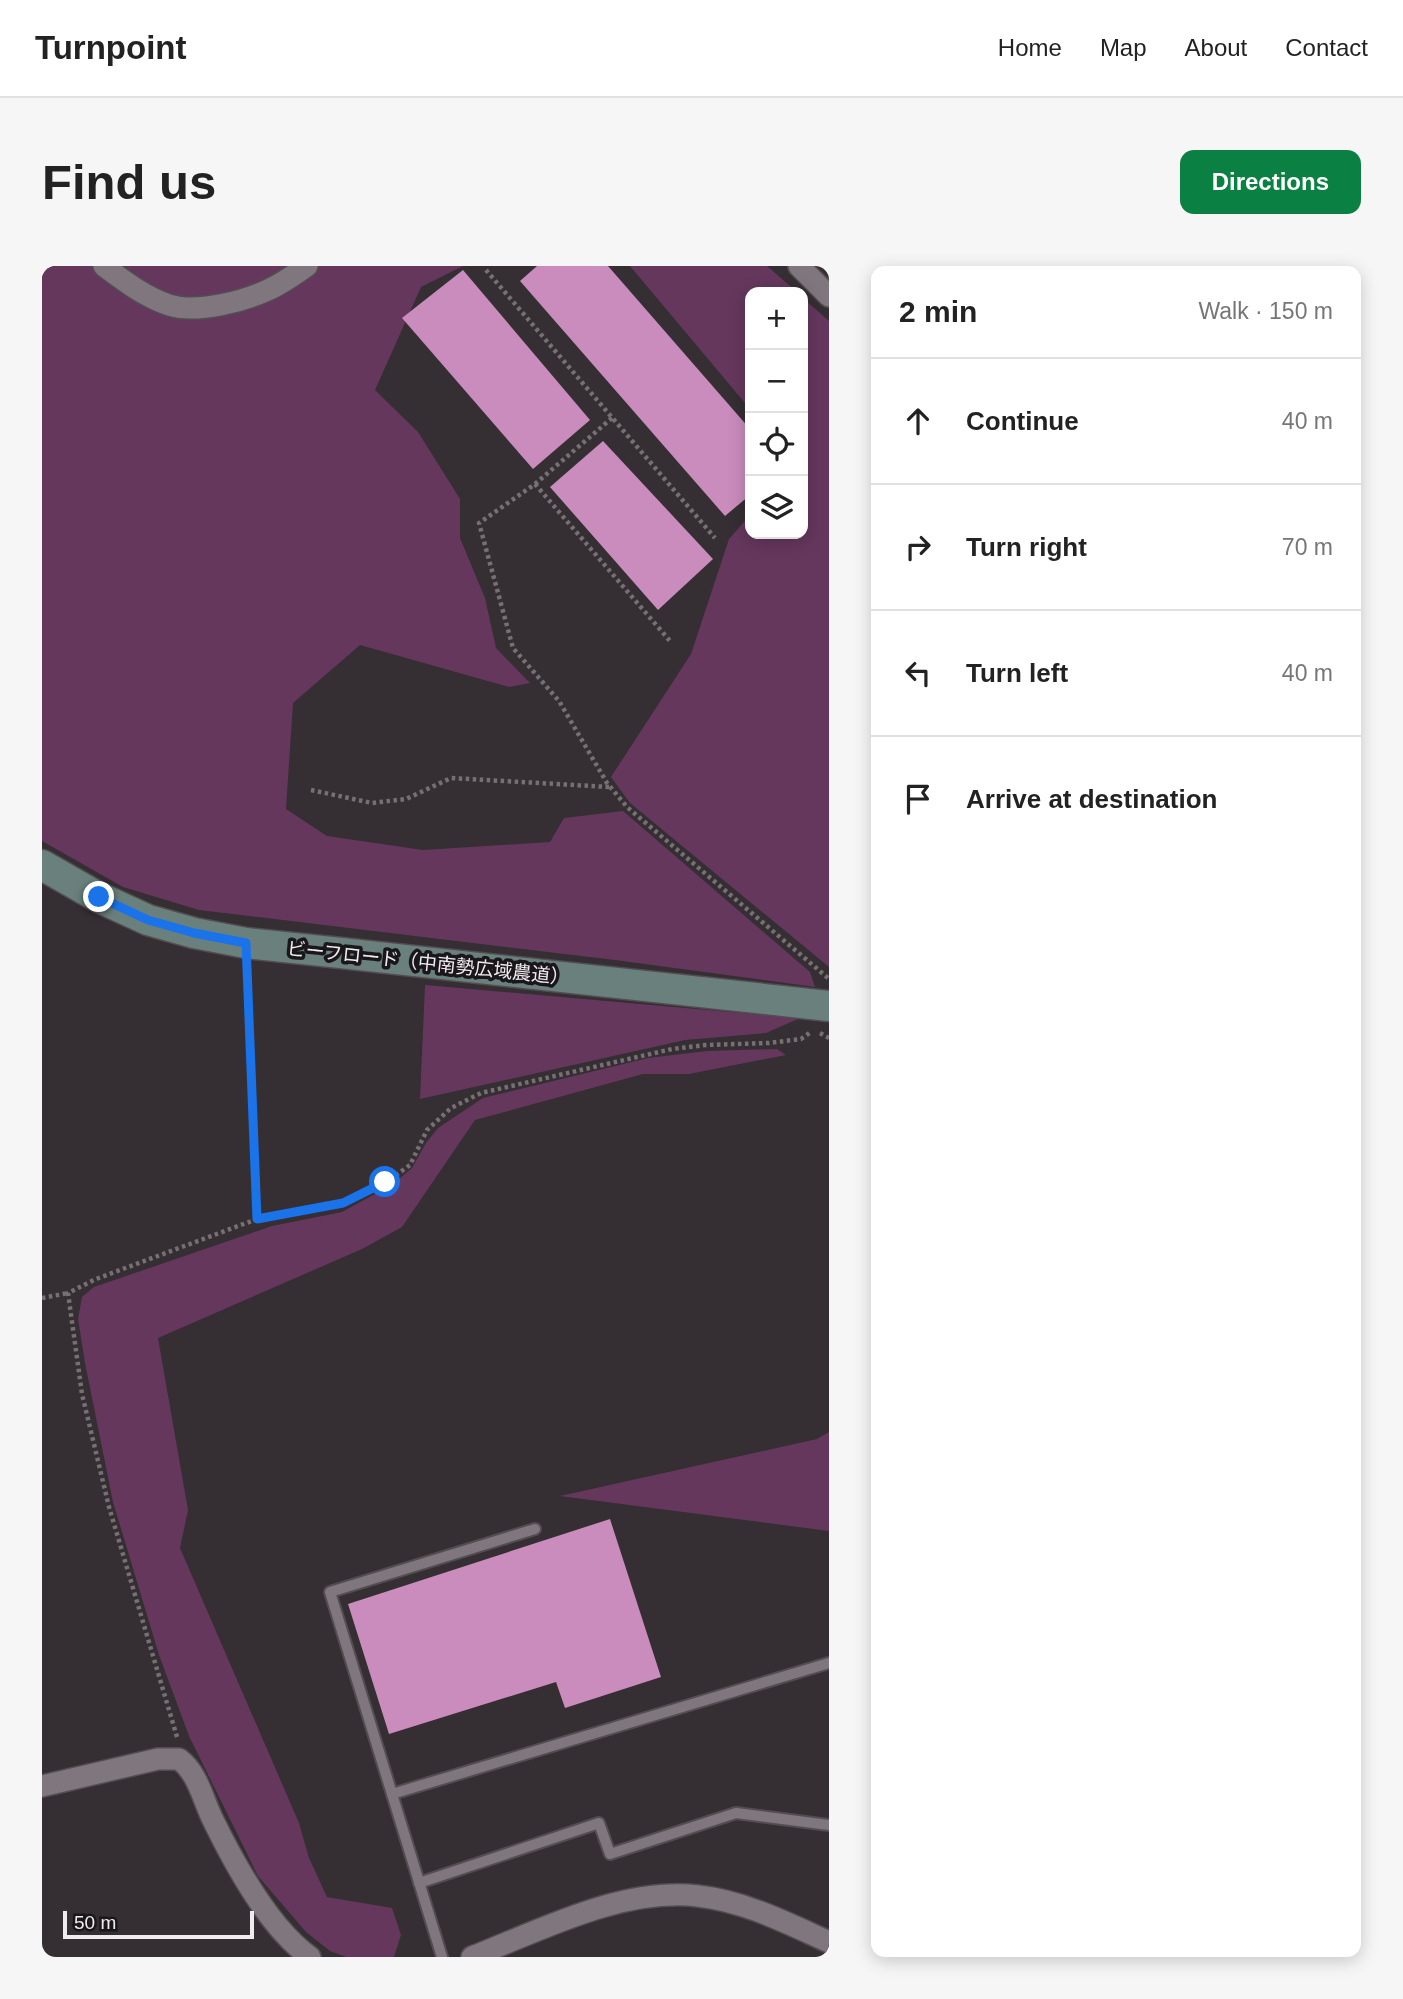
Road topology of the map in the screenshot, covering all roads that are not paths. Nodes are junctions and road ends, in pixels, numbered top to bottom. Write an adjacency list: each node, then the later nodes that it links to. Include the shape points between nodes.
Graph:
1 (104, 266): 2 (street, via 142,293 171,306 204,307 270,289)
2 (307, 266)
3 (799, 266): 4 (street)
4 (829, 296)
5 (42, 865): 6 (street, ビーフロード（中南勢広域農道）, via 148,920 194,933)
6 (822, 1017)
7 (535, 1529): 10 (lane, via 330,1592)
8 (829, 1663): 10 (lane)
9 (42, 1786): 14 (street, via 158,1759 179,1759 193,1775 230,1854 259,1899 281,1930)
10 (392, 1794): 12 (lane)
11 (829, 1825): 12 (lane, via 736,1813 610,1854 599,1823)
12 (419, 1883): 15 (lane)
13 (829, 1942): 16 (street, via 755,1909 699,1896 656,1894 599,1908)
14 (310, 1957)
15 (442, 1957)
16 (472, 1957)

